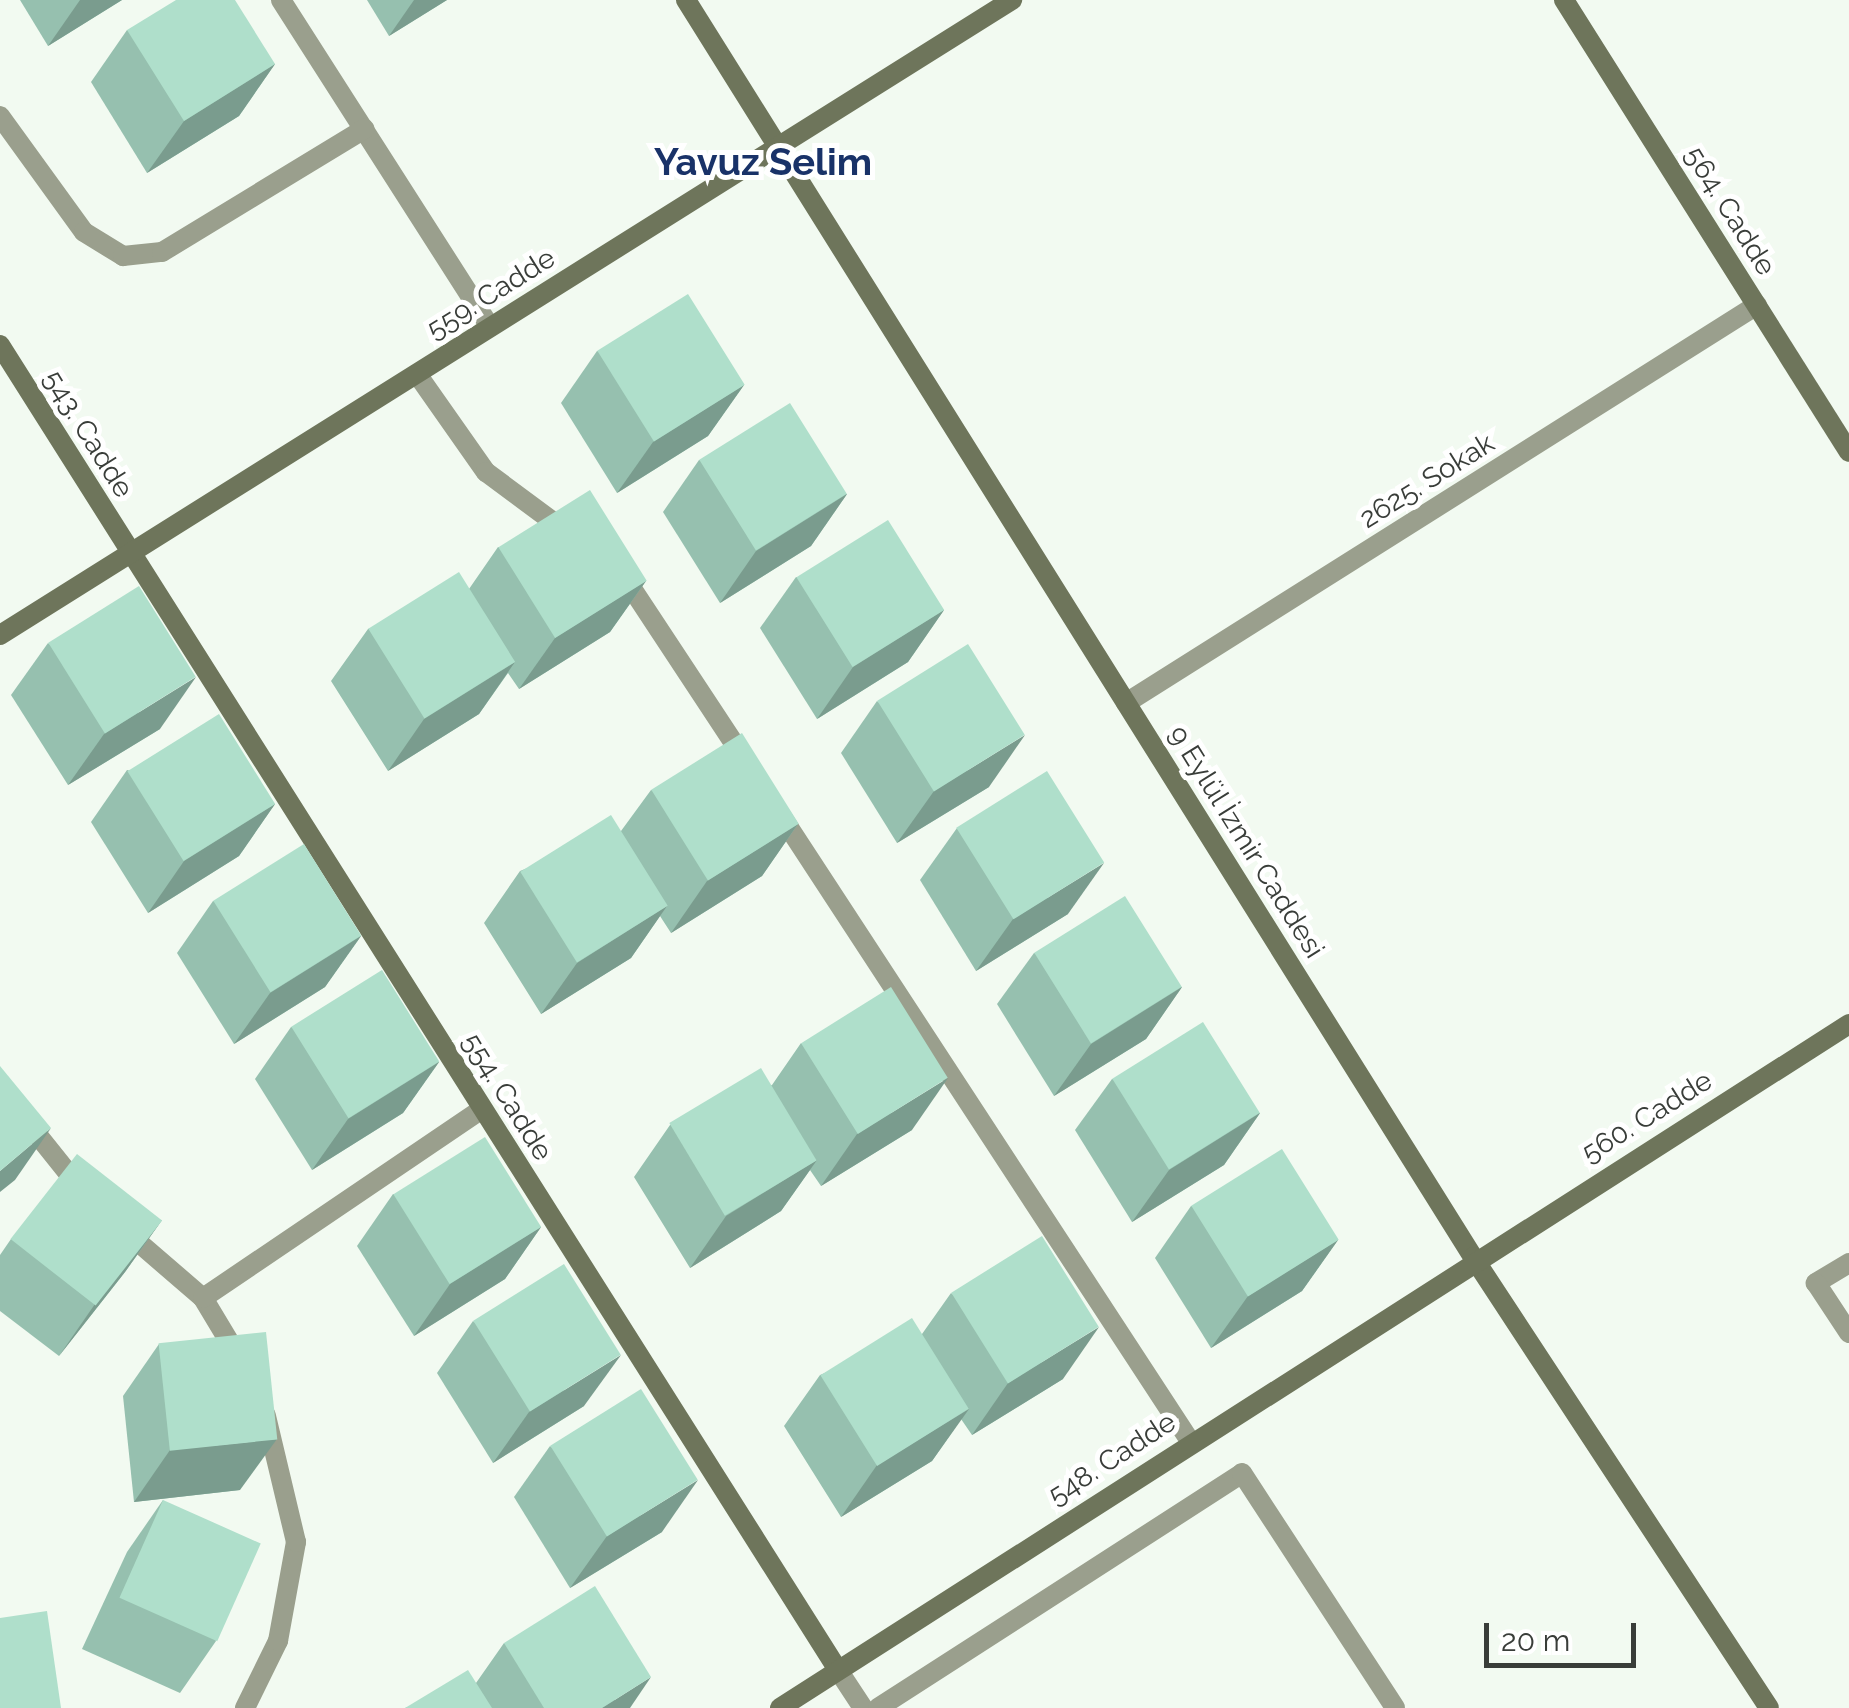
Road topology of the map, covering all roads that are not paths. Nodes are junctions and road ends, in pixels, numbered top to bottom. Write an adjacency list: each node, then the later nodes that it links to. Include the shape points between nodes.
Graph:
1 (281, 0): 6 (street)
2 (686, 0): 7 (street, 9 Eylül İzmir Caddesi)
3 (1012, 0): 7 (street, 559. Cadde)
4 (1564, 0): 8 (street, 564. Cadde)
5 (0, 116): 6 (street, via 84,232 123,256 162,252)
6 (364, 129): 9 (street)
7 (778, 147): 9 (street, 559. Cadde); 15 (street, 9 Eylül İzmir Caddesi)
8 (1757, 305): 12 (street, 564. Cadde); 15 (street, 2625. Sokak)
9 (490, 327): 11 (street, 559. Cadde)
10 (0, 345): 13 (street, 543. Cadde)
11 (417, 374): 13 (street, 559. Cadde); 23 (street, via 486,472 598,555 764,790)
12 (1849, 452)
13 (130, 553): 14 (street, 559. Cadde); 18 (street, 554. Cadde)
14 (0, 635)
15 (1126, 703): 19 (street, 9 Eylül İzmir Caddesi)
16 (1849, 1024): 19 (street, 560. Cadde)
17 (0, 1088): 21 (street, via 88,1196)
18 (482, 1109): 21 (street); 24 (street, 554. Cadde)
19 (1473, 1257): 23 (street, 548. Cadde); 30 (street, 9 Eylül İzmir Caddesi)
20 (1849, 1262): 22 (street, via 1816,1282)
21 (203, 1298): 25 (street, via 251,1383 296,1542 278,1640)
22 (1849, 1333)
23 (1190, 1442): 24 (street, 548. Cadde)
24 (838, 1670): 26 (street, 548. Cadde); 27 (street)
25 (245, 1708)
26 (780, 1708)
27 (863, 1708)
28 (878, 1708): 29 (street, via 1242,1472)
29 (1395, 1708)
30 (1769, 1708)

